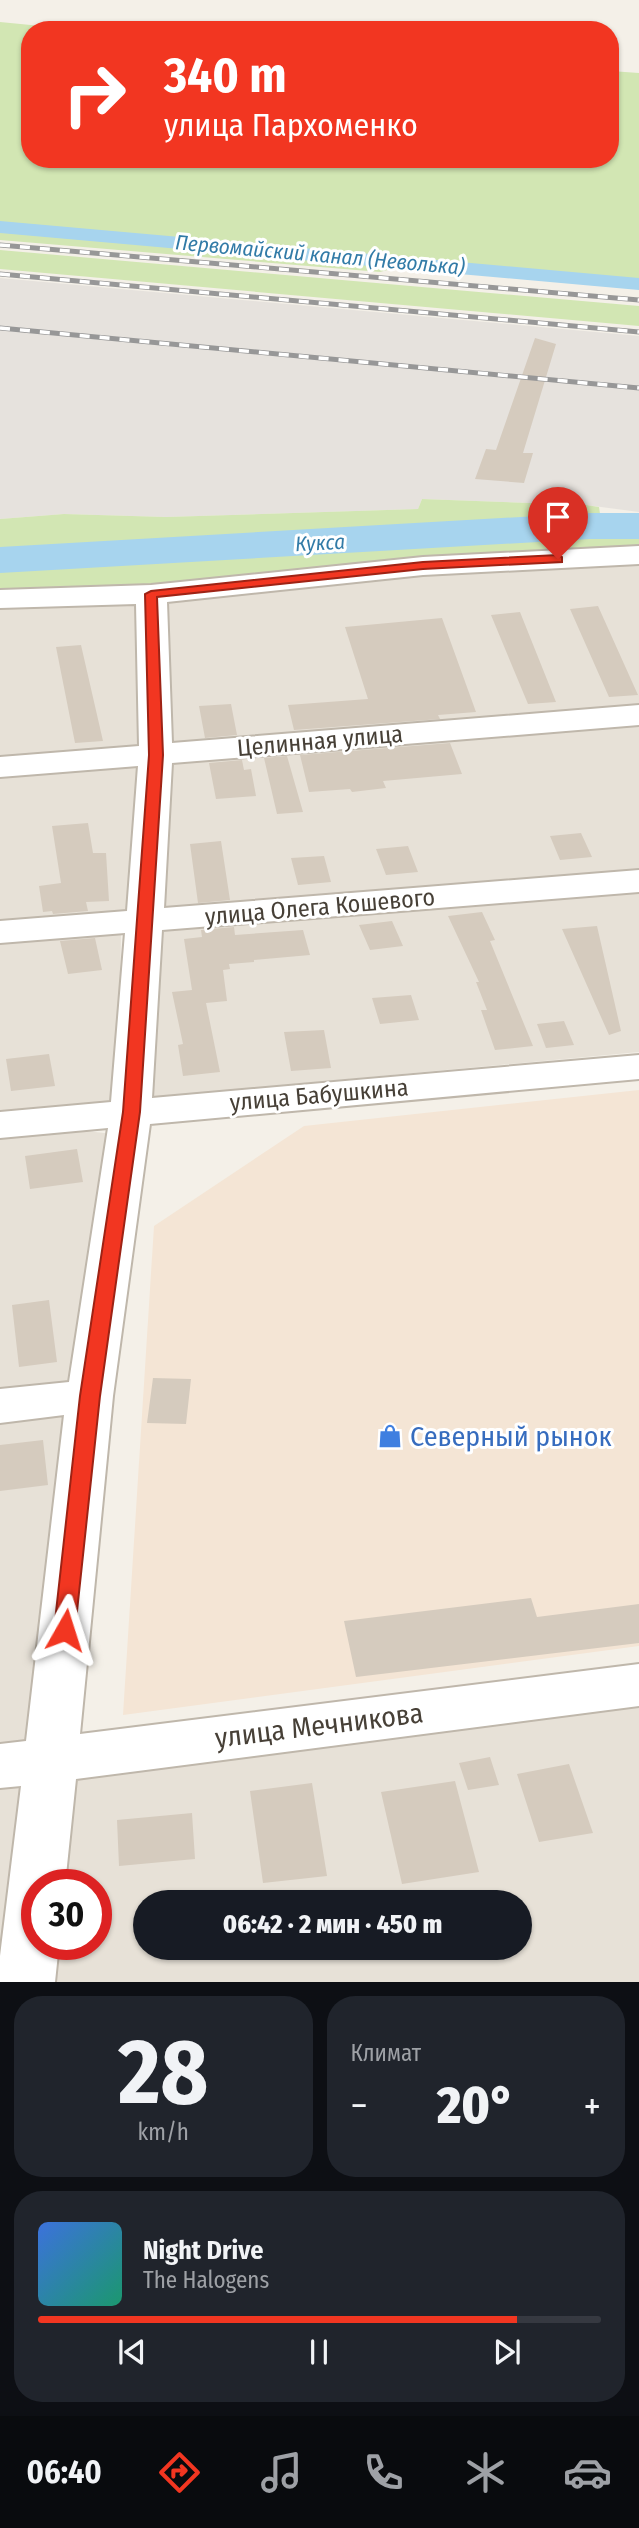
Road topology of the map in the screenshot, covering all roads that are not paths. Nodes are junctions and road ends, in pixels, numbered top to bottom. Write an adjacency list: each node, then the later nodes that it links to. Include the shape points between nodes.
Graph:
1 (639, 555): 2 (street, via 423,566)
2 (151, 594): 3 (street); 5 (street)
3 (0, 599)
4 (639, 715): 5 (street, Целинная улица)
5 (156, 755): 6 (street, Целинная улица); 8 (street)
6 (0, 767)
7 (639, 881): 8 (street, улица Олега Кошевого)
8 (145, 921): 9 (street, улица Олега Кошевого); 11 (street)
9 (0, 932)
10 (639, 1067): 11 (street, улица Бабушкина)
11 (131, 1112): 12 (street, улица Бабушкина); 13 (street)
12 (0, 1125)
13 (90, 1396): 14 (street); 16 (street)
14 (0, 1406)
15 (639, 1685): 16 (street, улица Мечникова)
16 (51, 1759): 17 (street, улица Мечникова); 18 (street)
17 (0, 1766)
18 (39, 1869)
19 (28, 1960): 20 (street)
20 (26, 1982)

